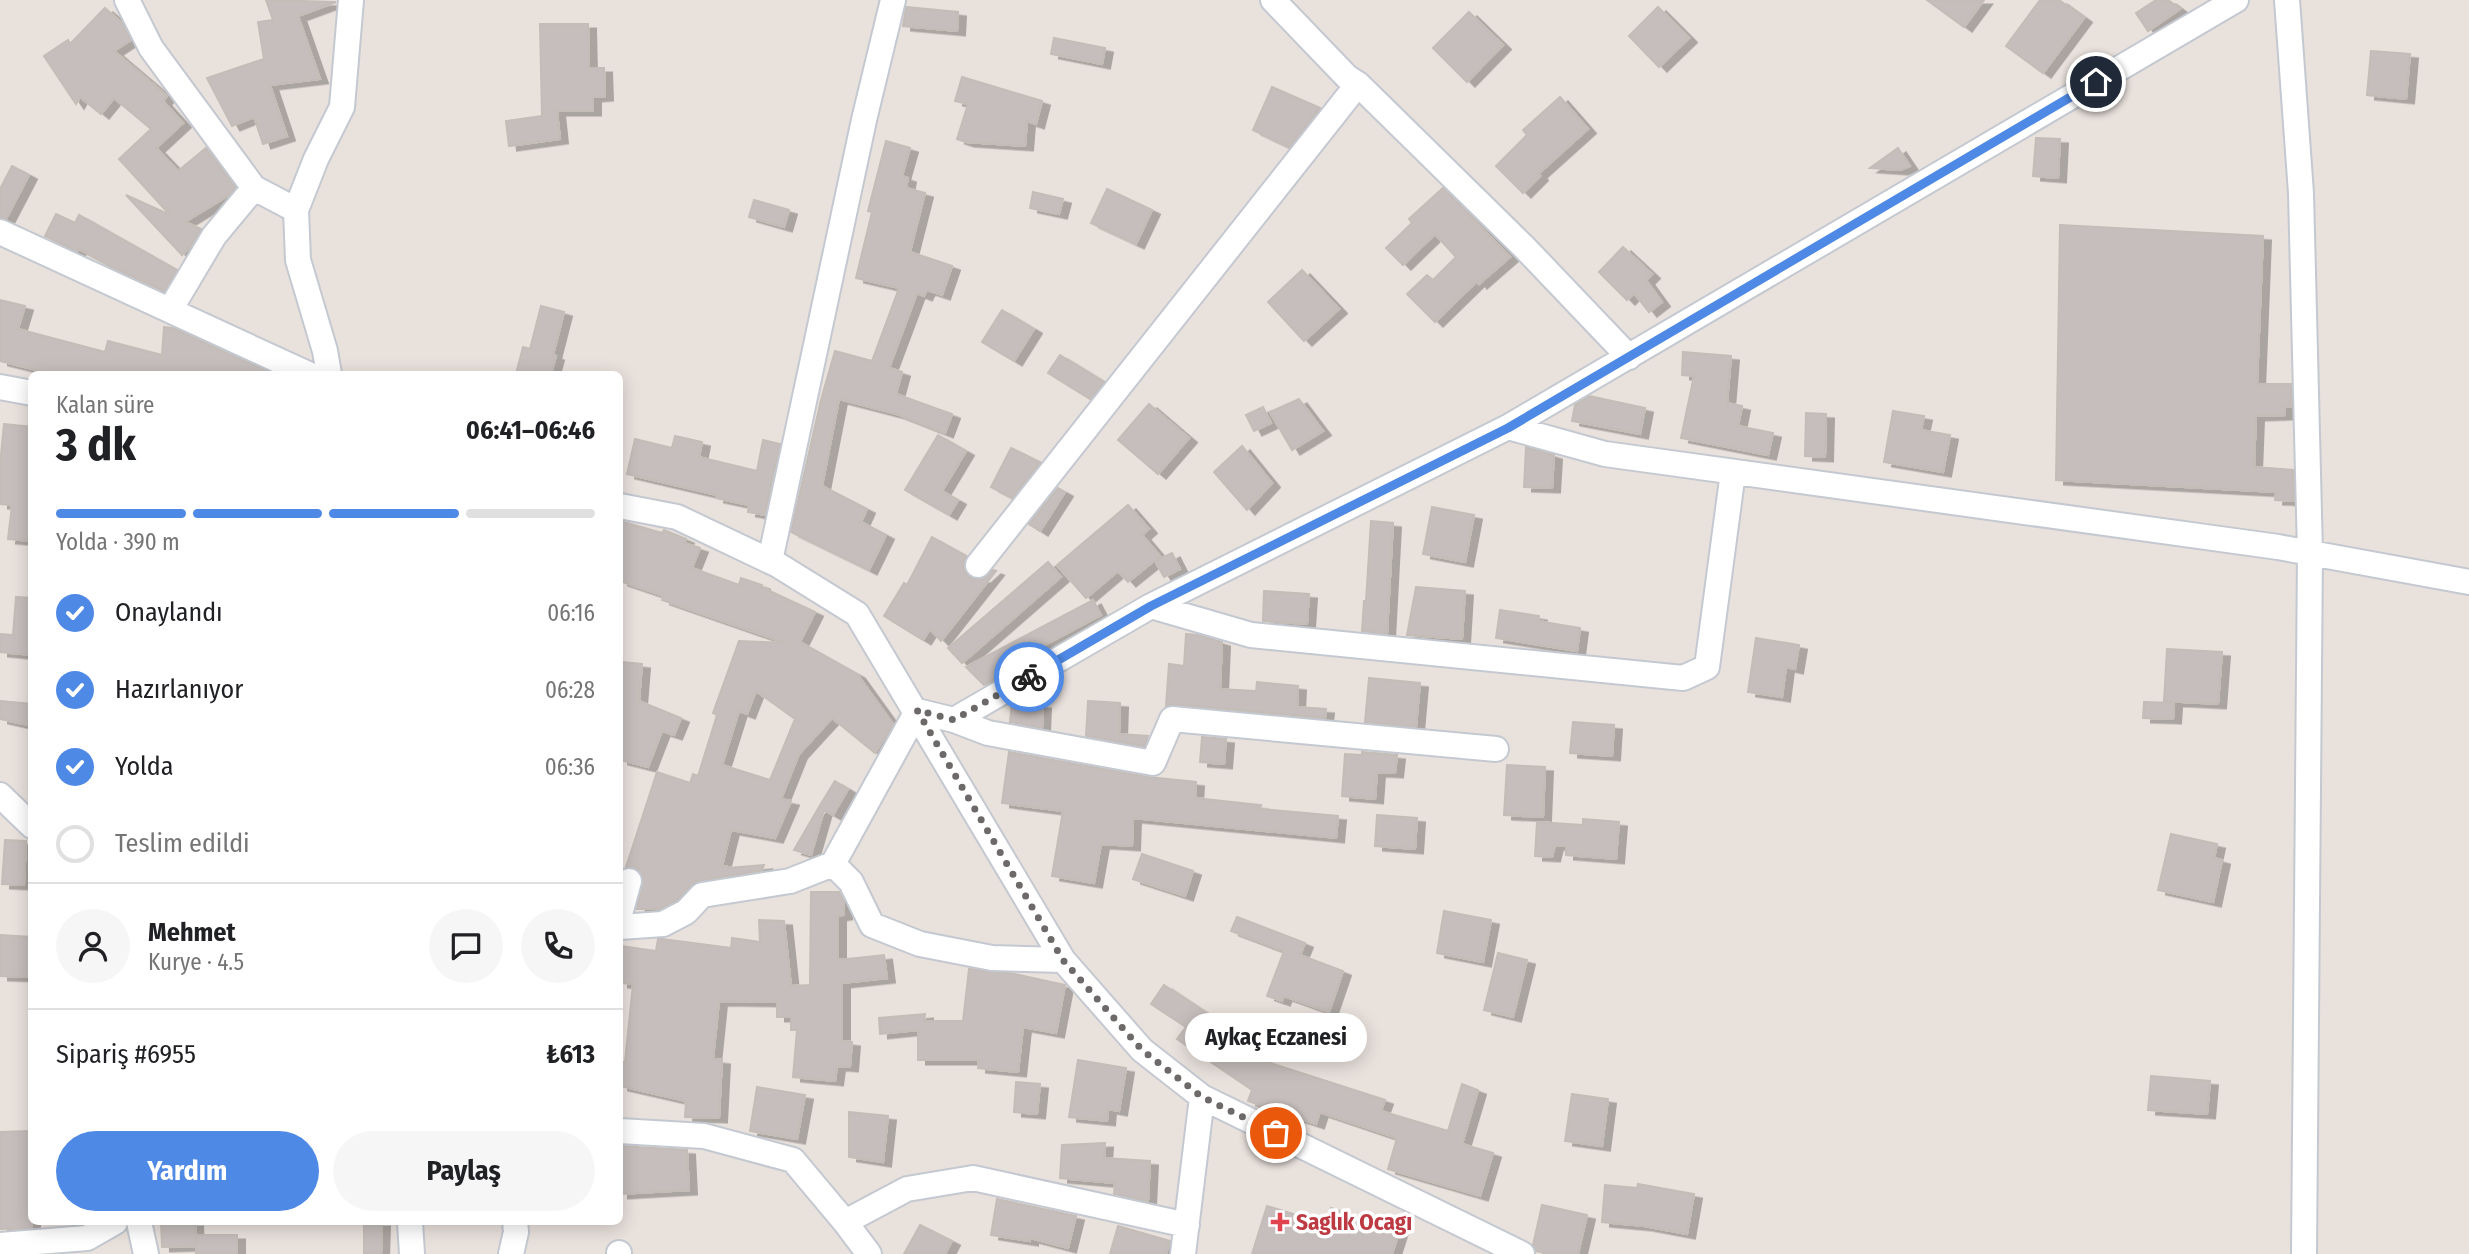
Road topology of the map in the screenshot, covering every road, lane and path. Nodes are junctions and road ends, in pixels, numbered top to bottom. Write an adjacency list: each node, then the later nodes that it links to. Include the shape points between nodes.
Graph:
1 (127, 0): 8 (street, via 151,48)
2 (893, 0): 21 (street)
3 (1273, 0): 7 (street)
4 (2236, 0): 12 (street)
5 (2287, 0): 20 (street, via 2301,194)
6 (355, 5): 9 (street, via 342,107)
7 (1358, 84): 12 (street); 22 (street)
8 (254, 188): 9 (street); 11 (street, via 214,236)
9 (296, 210): 14 (street, via 298,260)
10 (0, 232): 11 (street)
11 (170, 310): 13 (street)
12 (1629, 356): 17 (street)
13 (302, 371)
14 (328, 371)
15 (0, 387): 16 (street)
16 (28, 392)
17 (1508, 428): 18 (street, via 1605,454); 24 (street)
18 (1733, 472): 20 (street); 24 (street, via 1707,667 1683,678 1251,635)
19 (623, 507): 21 (street, via 677,517)
20 (2310, 552): 23 (street); 51 (street)
21 (770, 561): 25 (street, via 857,614)
22 (978, 565)
23 (2469, 582)
24 (1151, 606): 26 (street)
25 (917, 710): 26 (street); 30 (street); 34 (street)
26 (954, 720): 27 (street, via 988,733 1153,763 1172,719)
27 (1496, 748)
28 (0, 795): 29 (street)
29 (28, 822)
30 (833, 864): 33 (street, via 790,881 702,895 686,912 663,924); 34 (street, via 850,881 872,925 920,944 992,958)
31 (629, 881): 32 (street)
32 (623, 903)
33 (623, 927)
34 (1063, 960): 35 (street, via 1142,1050)
35 (1202, 1097): 42 (street); 50 (street)
36 (623, 1131): 37 (street, via 704,1136 793,1160)
37 (845, 1222): 42 (street, via 907,1189 973,1178); 48 (street)
38 (111, 1225): 44 (street)
39 (140, 1225): 45 (street)
40 (410, 1225): 46 (street)
41 (515, 1225): 47 (street)
42 (1187, 1225): 49 (street)
43 (0, 1245): 44 (street)
44 (61, 1247)
45 (146, 1254)
46 (412, 1254)
47 (511, 1254)
48 (869, 1254)
49 (1183, 1254)
50 (1522, 1254)
51 (2304, 1254)

